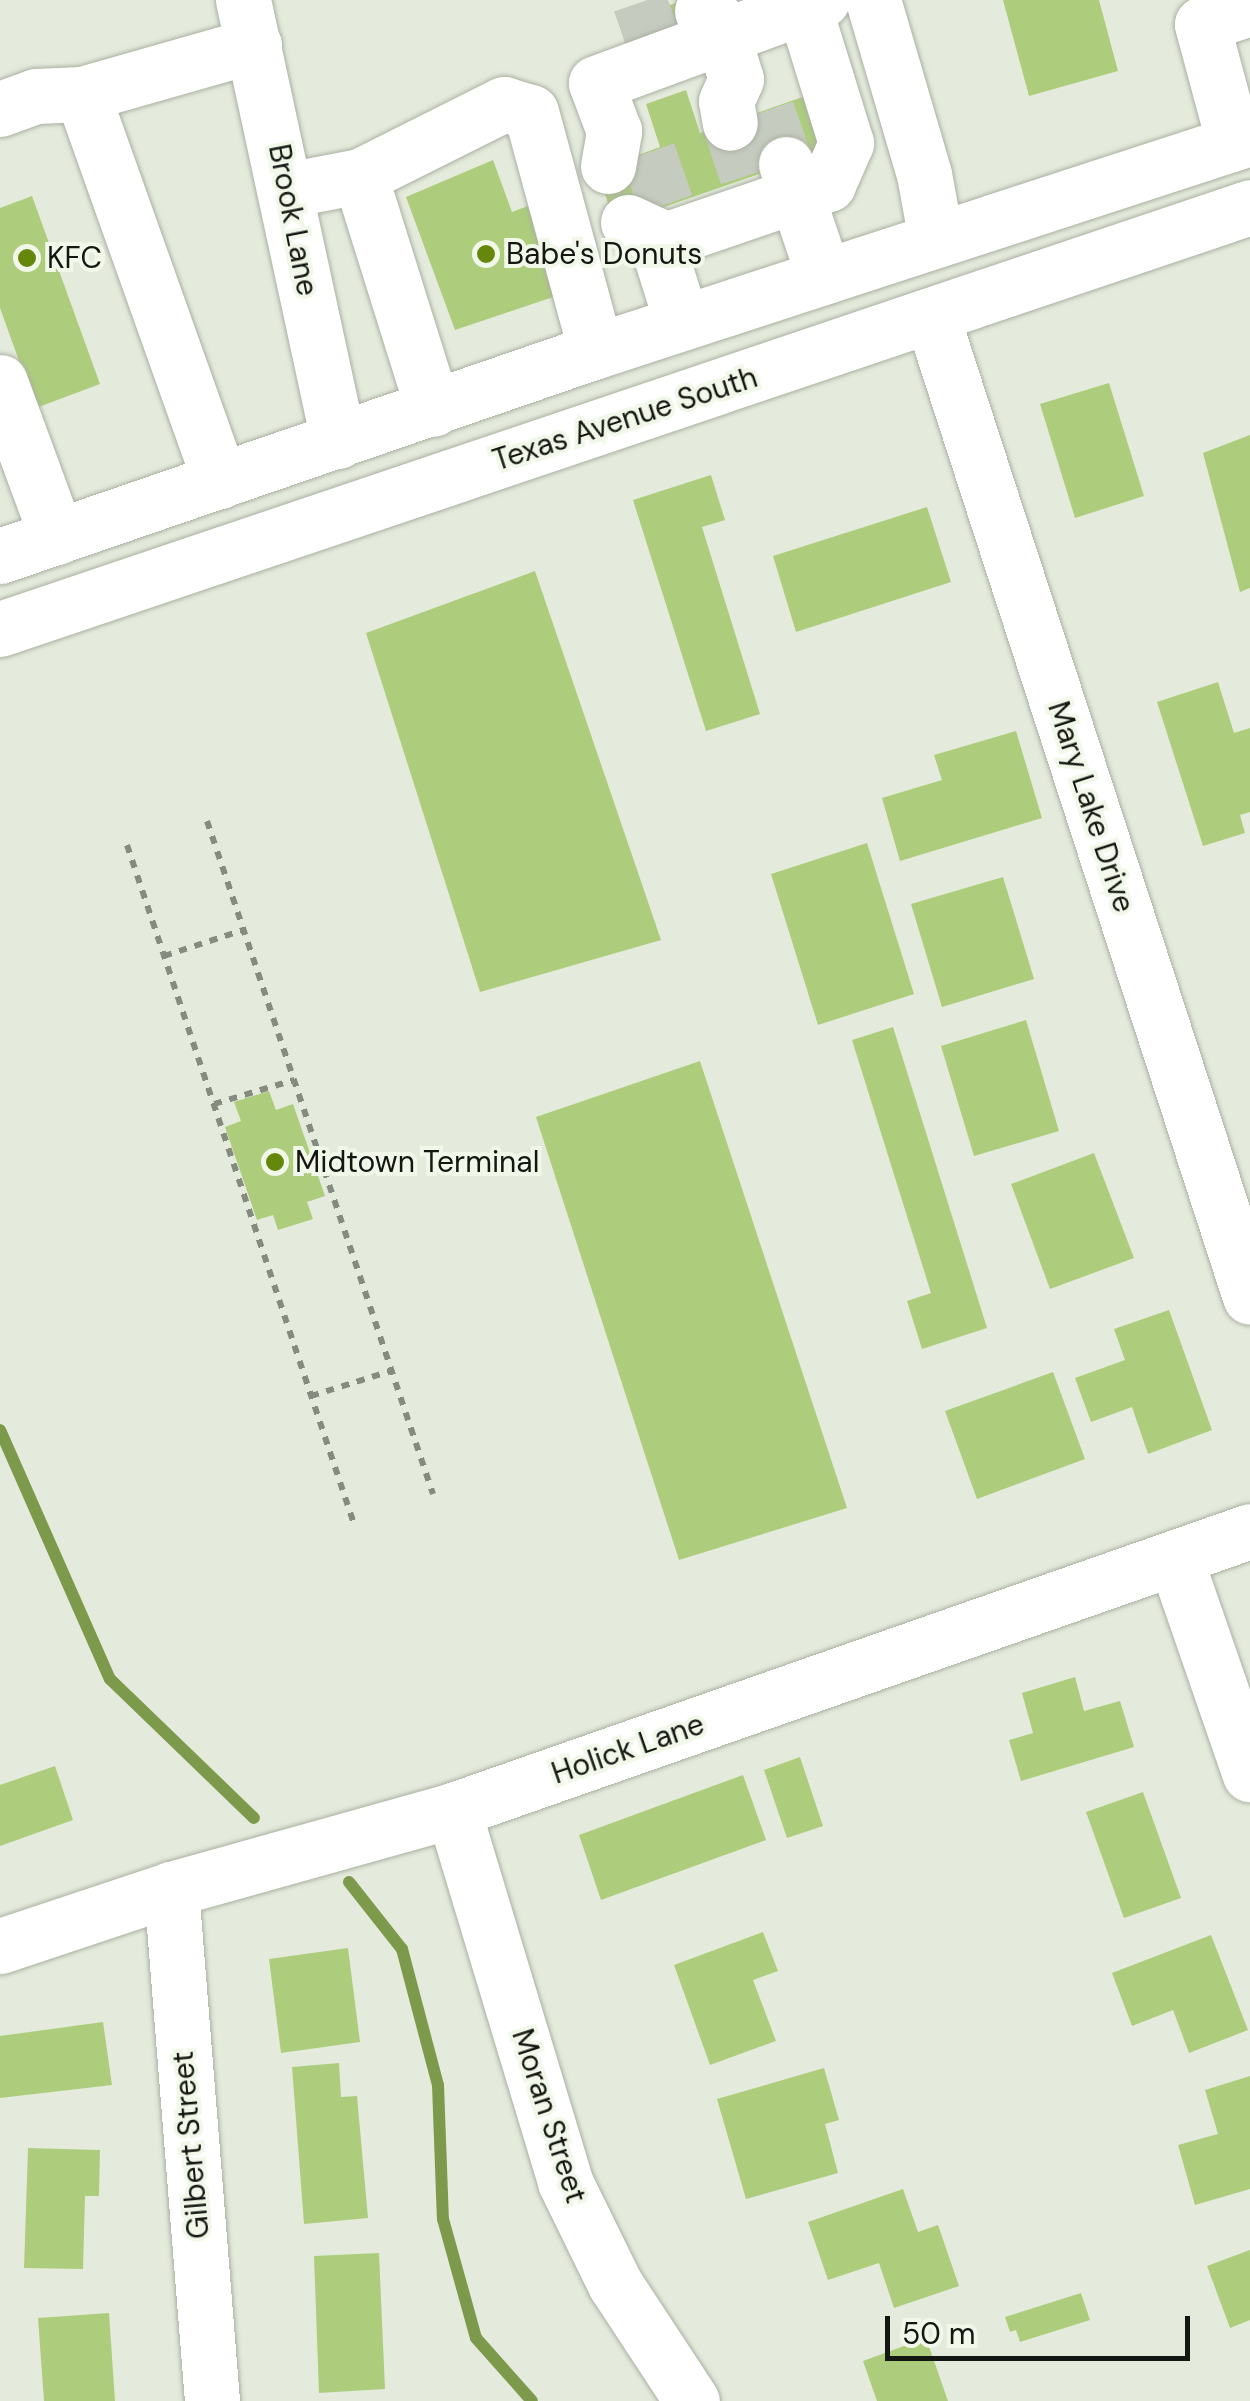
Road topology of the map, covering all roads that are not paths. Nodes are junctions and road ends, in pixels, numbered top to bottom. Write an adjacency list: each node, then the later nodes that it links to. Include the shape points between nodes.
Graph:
1 (873, 0): 13 (street, via 924,174)
2 (813, 3): 5 (street, via 729,72 616,133 597,59); 10 (street, via 846,143 828,184)
3 (1250, 8): 8 (street, via 1202,24)
4 (249, 22): 6 (street); 11 (street, Brook Lane)
5 (623, 36)
6 (82, 94): 7 (street, via 36,96); 21 (street)
7 (0, 110)
8 (1245, 151): 13 (street); 15 (street, via 961,270 939,288)
9 (360, 176): 11 (street); 17 (street, via 504,104 531,112); 19 (street)
10 (772, 186): 14 (street); 16 (street, via 651,226)
11 (287, 190): 20 (street, Brook Lane)
12 (1250, 208): 15 (street, Texas Avenue South)
13 (936, 240): 14 (street)
14 (824, 276): 16 (street)
15 (932, 317): 24 (street, Texas Avenue South); 25 (street, Mary Lake Drive)
16 (682, 322): 17 (street)
17 (596, 351): 19 (street)
18 (0, 382): 22 (street)
19 (432, 408): 20 (street)
20 (338, 441): 21 (street)
21 (220, 482): 22 (street)
22 (57, 536): 23 (street)
23 (0, 556)
24 (0, 629)
25 (1250, 1297)
26 (1250, 1531): 27 (street, Holick Lane)
27 (1174, 1558): 28 (street); 29 (street, Holick Lane)
28 (1250, 1774)
29 (453, 1810): 30 (street, Holick Lane); 33 (street, Moran Street, via 565,2182 615,2284)
30 (170, 1889): 31 (street, Holick Lane); 32 (street, Gilbert Street)
31 (0, 1946)
32 (212, 2401)
33 (692, 2401)

